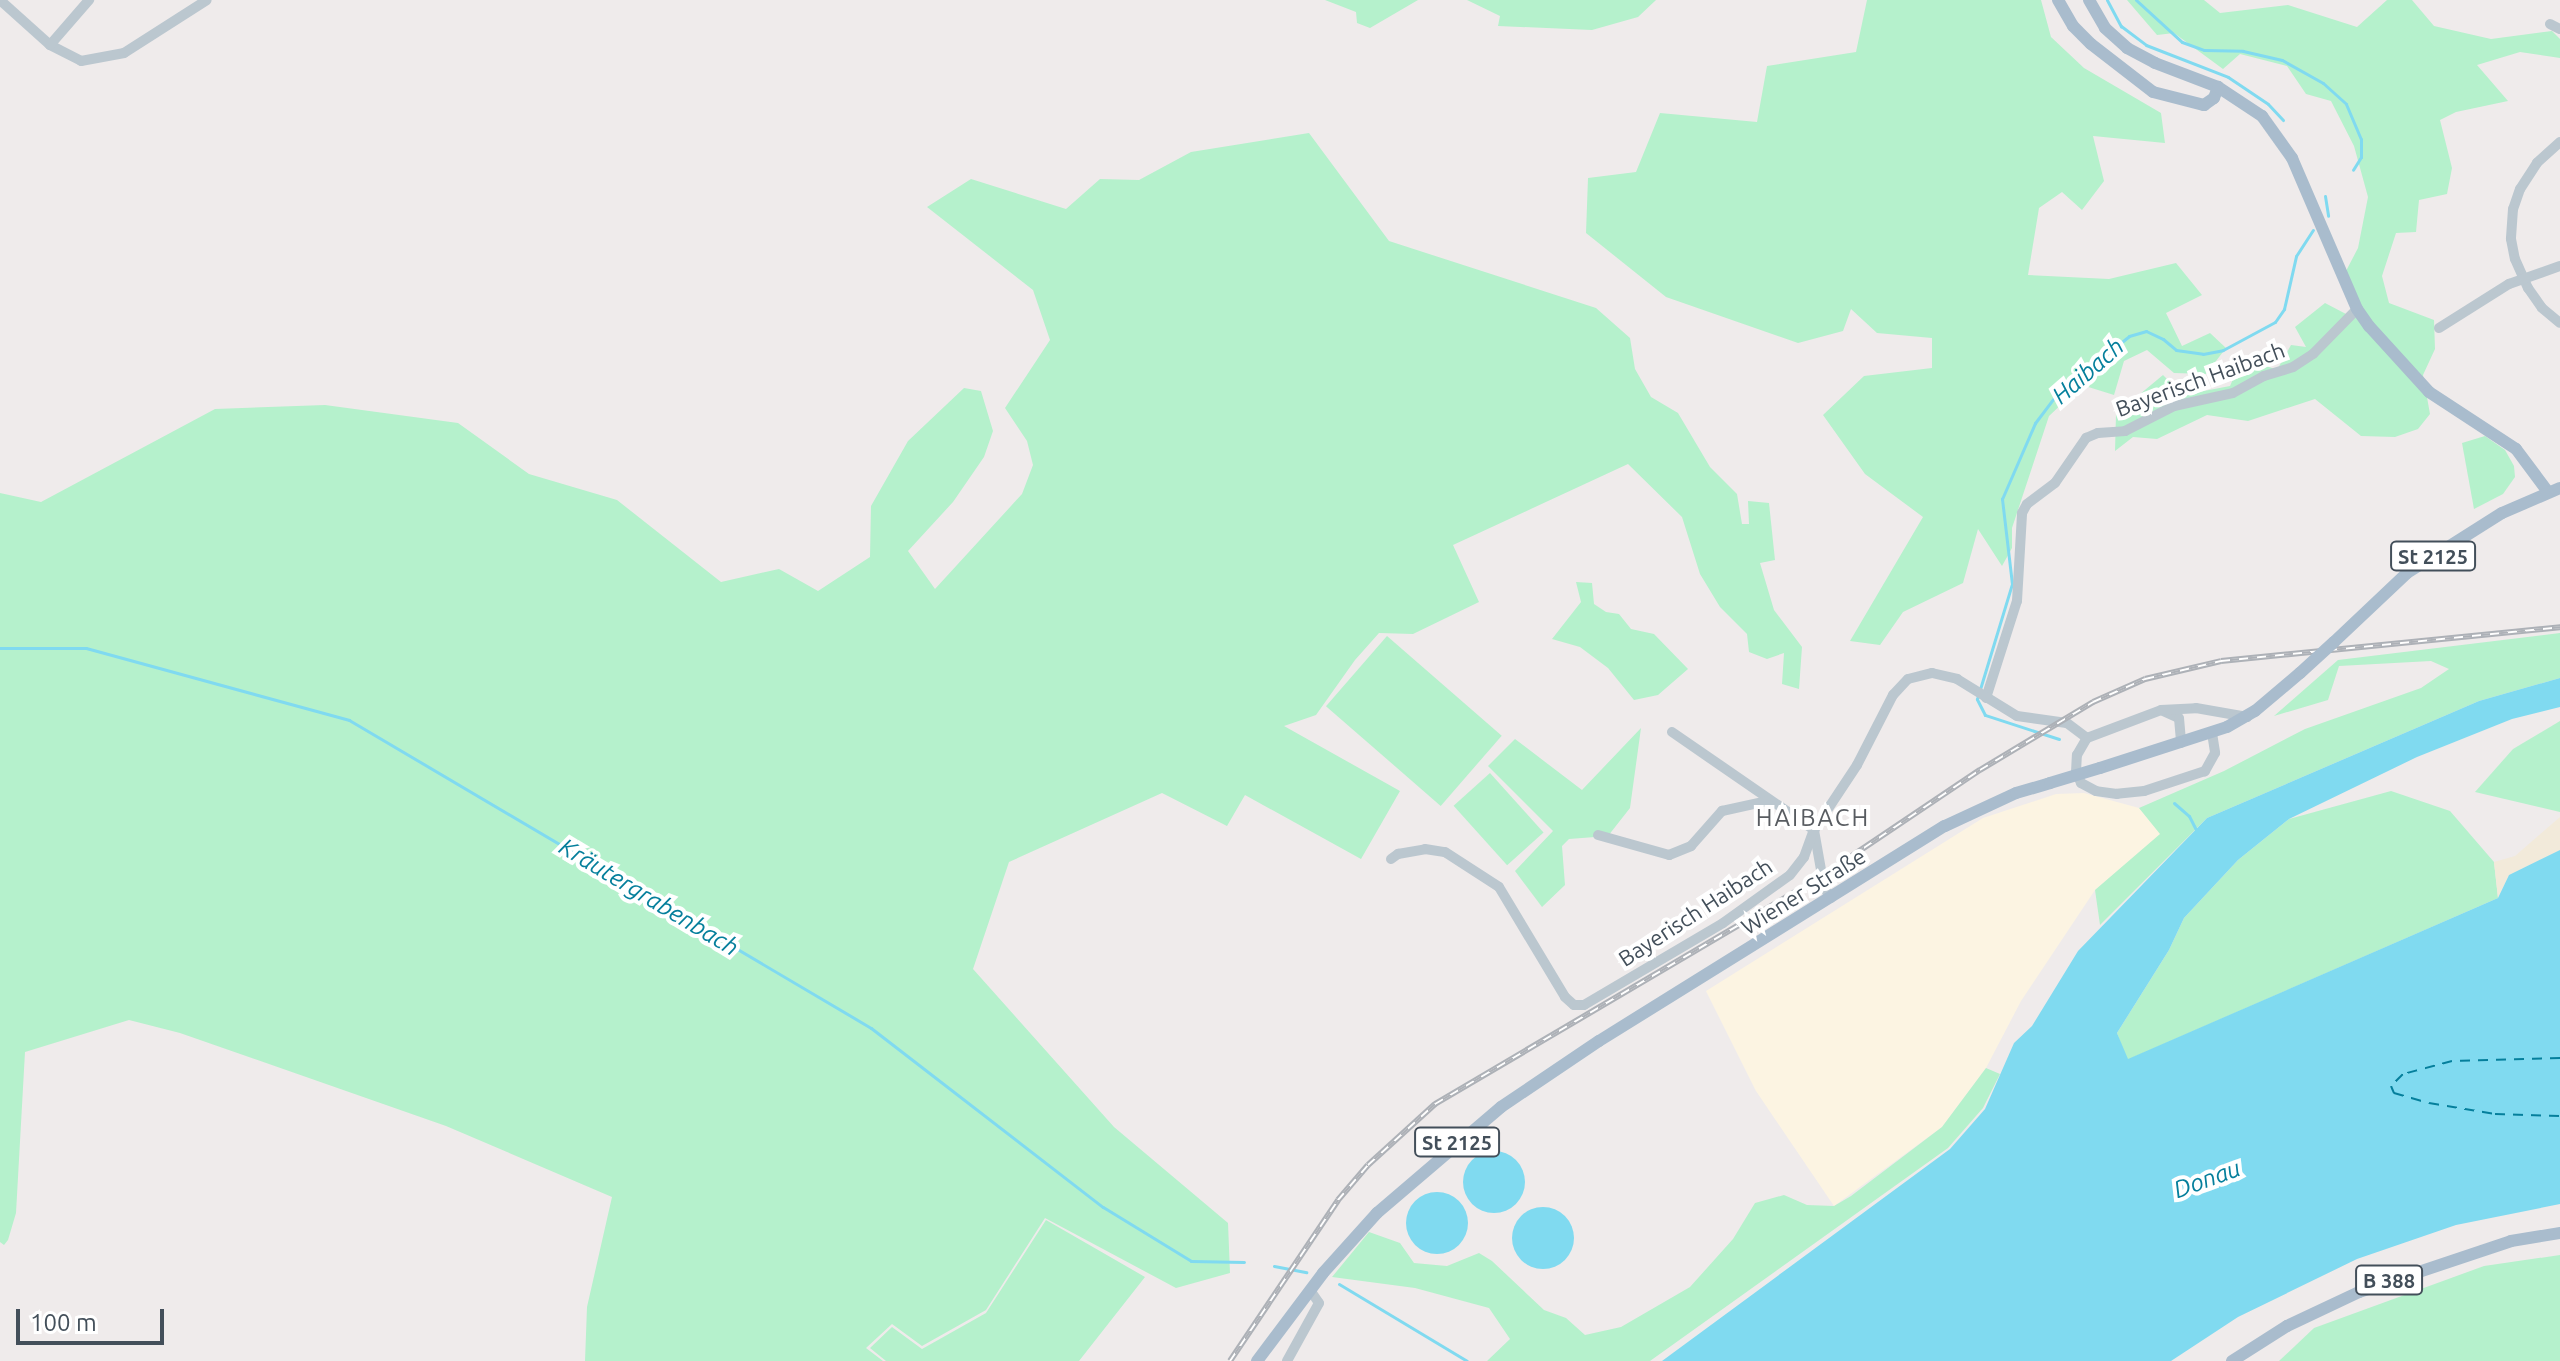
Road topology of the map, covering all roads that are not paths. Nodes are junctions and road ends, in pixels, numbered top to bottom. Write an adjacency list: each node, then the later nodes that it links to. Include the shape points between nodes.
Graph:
1 (0, 0): 6 (street)
2 (89, 0): 6 (street)
3 (207, 0): 6 (street, via 124,53 81,61)
4 (2058, 0): 7 (main road, via 2091,44 2153,92 2204,105)
5 (2089, 0): 7 (main road, via 2105,28 2127,48)
6 (50, 45)
7 (2218, 87): 11 (main road, via 2249,105 2273,128 2307,190)
8 (2560, 142): 10 (street, via 2526,177 2513,209 2511,239)
9 (2560, 266): 10 (street)
10 (2524, 279): 12 (street, via 2542,308); 13 (street)
11 (2357, 309): 14 (main road, via 2411,376 2516,449); 15 (street, Bayerisch Haibach, via 2293,367 2233,393 2174,406 2125,431 2086,438 2055,483 2022,513 2017,601)
12 (2560, 323)
13 (2439, 328)
14 (2554, 490): 17 (main road, Wiener Straße / St 2125, bridge, via 2502,513 2407,573)
15 (1984, 696): 20 (street, Bayerisch Haibach, via 2017,716 2067,723); 23 (street, Bayerisch Haibach, via 1957,679 1932,673 1908,679 1893,695 1857,765)
16 (2161, 710): 17 (street, via 2196,708); 20 (street); 21 (street, via 2179,718)
17 (2247, 717): 19 (main road, Wiener Straße / St 2125)
18 (1672, 732): 22 (street)
19 (2212, 733): 20 (street, via 2215,753 2205,771 2117,794 2096,791 2078,778 2077,755); 21 (main road, Wiener Straße / St 2125)
20 (2087, 738)
21 (2181, 743): 26 (main road, Wiener Straße / St 2125, bridge, via 1977,809)
22 (1768, 801): 23 (street); 24 (street, via 1722,811 1691,846 1669,855)
23 (1814, 830): 25 (street, Bayerisch Haibach, via 1804,857 1771,892 1579,1006 1565,997 1499,887 1445,852 1425,849); 26 (street, via 1824,887)
24 (1598, 835)
25 (1391, 859)
26 (1831, 898): 28 (main road, Wiener Straße / St 2125, via 1501,1107 1377,1213)
27 (2560, 1233): 31 (main road, B 388, via 2511,1241 2359,1292 2287,1326)
28 (1310, 1290): 29 (main road, Wiener Straße / St 2125); 30 (street, via 1319,1303)
29 (1257, 1361)
30 (1287, 1361)
31 (2232, 1361)

